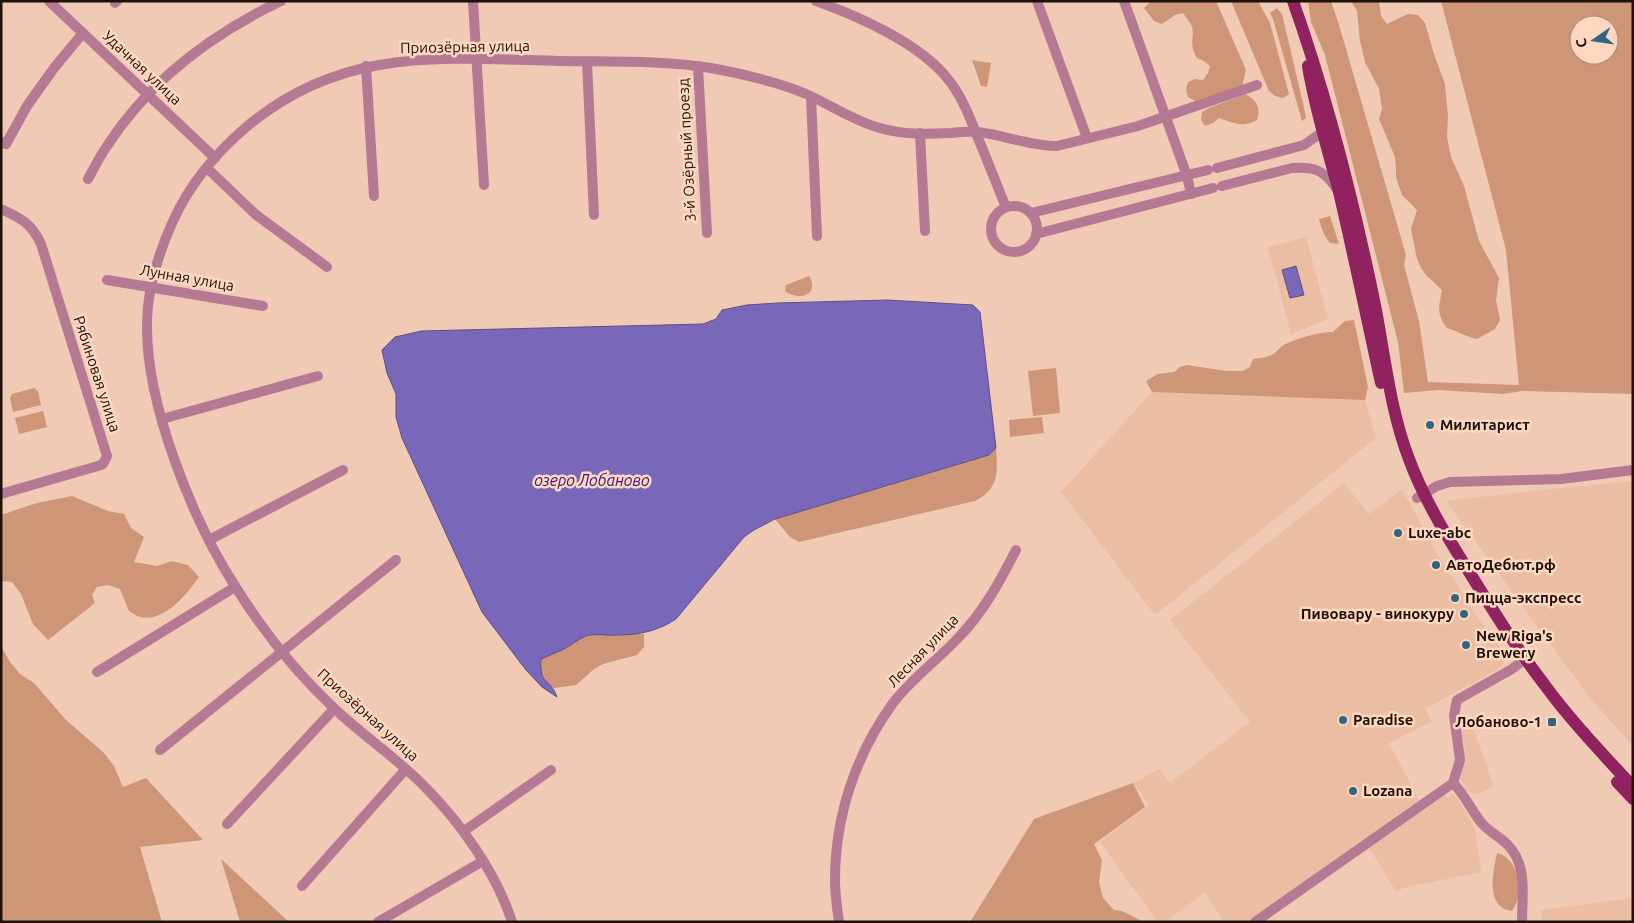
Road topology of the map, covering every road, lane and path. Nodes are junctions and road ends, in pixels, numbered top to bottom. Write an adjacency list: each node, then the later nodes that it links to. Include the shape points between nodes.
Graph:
1 (49, 1): 8 (street, Удачная улица)
2 (280, 1): 14 (street, via 222,33)
3 (472, 1): 9 (street)
4 (816, 1): 18 (street, via 870,24 927,57 948,78)
5 (1037, 1): 20 (street)
6 (1124, 1): 16 (street)
7 (1292, 1): 17 (main road, via 1302,31 1312,88)
8 (83, 33): 14 (street, Удачная улица); 21 (street, via 32,98)
9 (476, 59): 10 (street, Приозёрная улица); 11 (street, Приозёрная улица, via 418,60); 26 (street)
10 (587, 62): 12 (street, Приозёрная улица); 33 (street)
11 (366, 66): 22 (street, Приозёрная улица, via 312,84 287,98 248,125); 29 (street)
12 (698, 66): 15 (street, Приозёрная улица, via 764,80); 35 (street, 3-й Озёрный проезд)
13 (1257, 85): 16 (street, Приозёрная улица)
14 (148, 94): 22 (street, Удачная улица); 25 (street, via 106,146)
15 (811, 96): 19 (street, Приозёрная улица, via 881,129); 37 (street)
16 (1166, 117): 20 (street, Приозёрная улица); 24 (street)
17 (1327, 129): 24 (street, via 1304,145); 27 (main road); 47 (main road, via 1375,305 1400,432)
18 (975, 131): 19 (street, Приозёрная улица); 20 (street, Приозёрная улица, via 1043,146 1057,146); 30 (street)
19 (920, 133): 34 (street)
20 (1087, 138)
21 (4, 143)
22 (215, 158): 23 (street, Приозёрная улица)
23 (206, 168): 38 (street, via 255,214); 40 (street, Приозёрная улица, via 177,212)
24 (1187, 176): 28 (street); 32 (street)
25 (88, 179)
26 (484, 185)
27 (1338, 192): 28 (street, via 1322,172 1292,168); 47 (main road, via 1401,459)
28 (1191, 194): 36 (street)
29 (374, 196)
30 (1006, 207): 32 (street, via 1016,206); 36 (street, via 996,213 990,229 1000,248 1021,251 1029,246)
31 (1, 209): 46 (street, Рябиновая улица, via 28,225 41,244 107,456 98,466)
32 (1031, 213): 36 (street, via 1036,223)
33 (594, 215)
34 (925, 231)
35 (706, 233)
36 (1036, 234)
37 (817, 236)
38 (327, 267)
39 (107, 280): 40 (street, Лунная улица)
40 (150, 286): 41 (street, Лунная улица); 43 (street, Приозёрная улица, via 147,325 150,371)
41 (263, 306)
42 (318, 376): 43 (street)
43 (162, 420): 48 (street, Приозёрная улица)
44 (344, 470): 48 (street)
45 (1633, 470): 47 (street, via 1561,479 1450,482)
46 (1, 494)
47 (1421, 496): 53 (main road, via 1449,554)
48 (209, 540): 51 (street, Приозёрная улица)
49 (1016, 550): 68 (street, Лесная улица, via 982,610 960,637 893,703 863,752 846,794 837,847 835,880)
50 (396, 560): 52 (street)
51 (236, 588): 52 (street, Приозёрная улица); 54 (street)
52 (282, 652): 55 (street, Приозёрная улица); 56 (street)
53 (1522, 661): 59 (street, via 1457,700 1454,715 1460,760); 60 (main road); 61 (main road, via 1561,719)
54 (97, 672)
55 (334, 709): 57 (street, Приозёрная улица); 62 (street)
56 (160, 750)
57 (406, 770): 63 (street, Приозёрная улица, via 424,785); 65 (street)
58 (551, 770): 63 (street)
59 (1453, 783): 69 (street); 70 (street, via 1481,823 1516,853 1522,876)
60 (1633, 787)
61 (1633, 799)
62 (227, 824)
63 (464, 831): 64 (street, Приозёрная улица)
64 (483, 861): 66 (street); 67 (street, Приозёрная улица)
65 (302, 886)
66 (378, 922)
67 (512, 922)
68 (839, 922)
69 (1255, 922)
70 (1522, 922)

